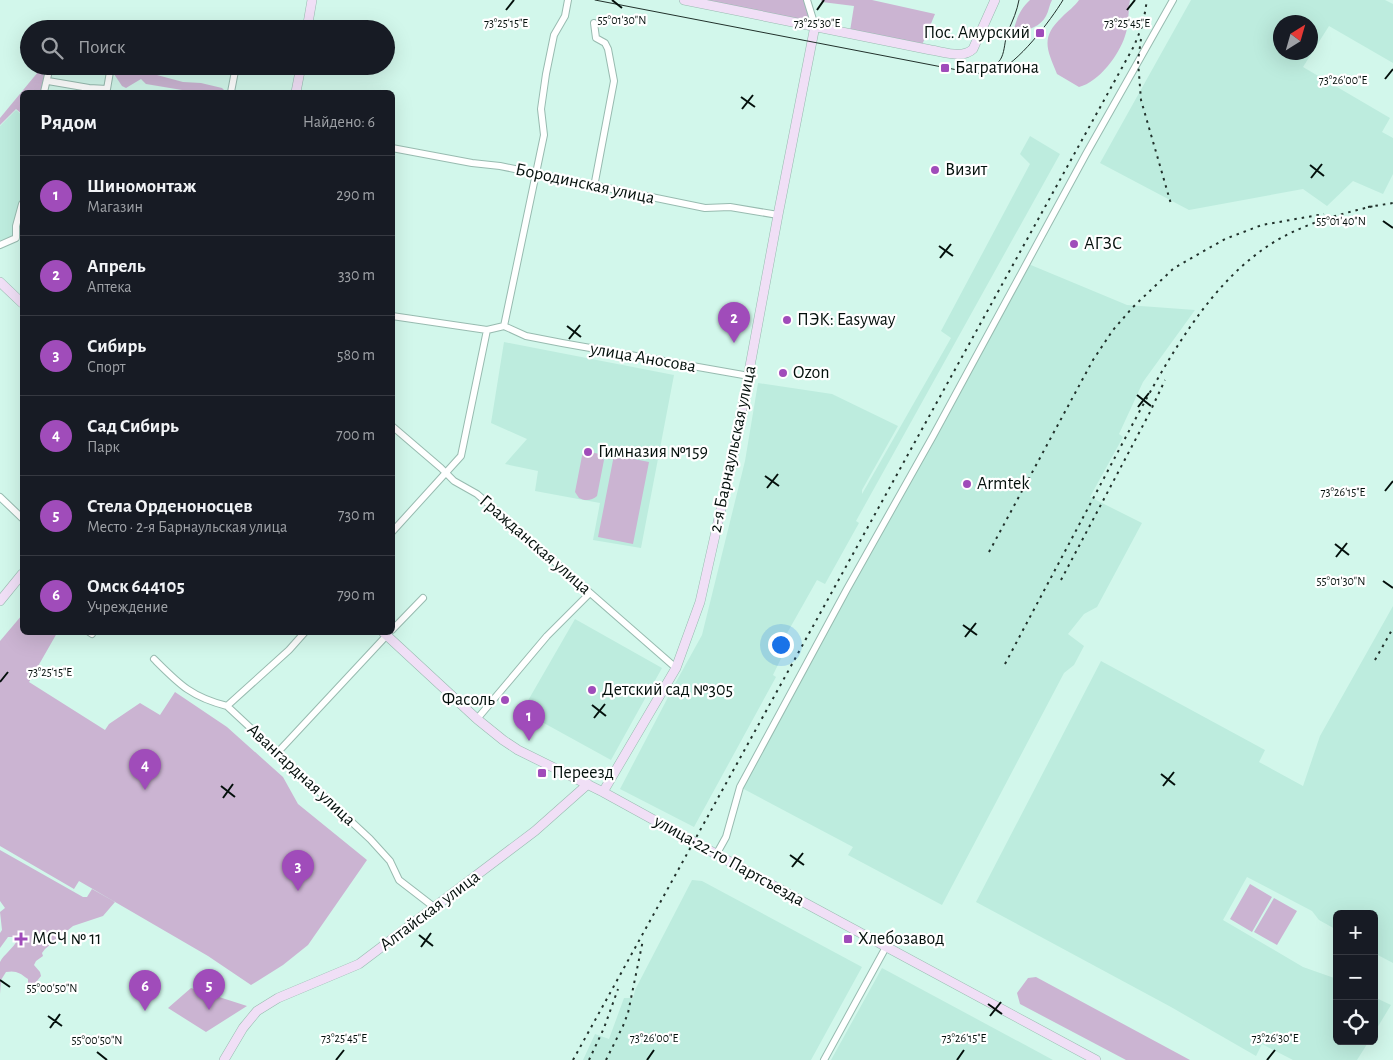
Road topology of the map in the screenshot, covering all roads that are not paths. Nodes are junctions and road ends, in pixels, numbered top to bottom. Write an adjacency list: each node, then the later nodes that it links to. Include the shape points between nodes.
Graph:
1 (312, 0): 7 (street)
2 (568, 0): 19 (street, via 565,16 554,35 546,74 541,109 544,135)
3 (684, 0): 9 (street)
4 (807, 0): 9 (street)
5 (995, 0): 9 (street, via 974,49 964,54)
6 (1173, 0): 51 (street, via 740,787 726,836)
7 (309, 20)
8 (594, 23): 20 (street, via 596,38 608,48 614,81)
9 (816, 26): 22 (street, 2-я Барнаульская улица)
10 (49, 75): 14 (street)
11 (109, 75): 14 (street, via 107,89)
12 (235, 75): 16 (street)
13 (299, 75): 17 (street)
14 (48, 81): 15 (street)
15 (45, 90)
16 (232, 90)
17 (296, 90)
18 (395, 149): 19 (street, Бородинская улица)
19 (536, 175): 20 (street, Бородинская улица); 28 (street)
20 (594, 187): 22 (street, Бородинская улица, via 706,208 730,207)
21 (20, 211): 23 (street, via 16,226)
22 (778, 215): 30 (street, 2-я Барнаульская улица)
23 (19, 236): 24 (street)
24 (0, 245)
25 (0, 282): 26 (street)
26 (20, 301)
27 (395, 316): 29 (street)
28 (504, 326): 29 (street); 30 (street, улица Аносова, via 526,336)
29 (487, 330): 32 (street, via 461,456)
30 (749, 376): 45 (street, 2-я Барнаульская улица, via 700,602)
31 (395, 429): 32 (street, Гражданская улица)
32 (445, 473): 35 (street); 37 (street, Гражданская улица, via 477,494)
33 (0, 497): 34 (street)
34 (20, 516)
35 (395, 529)
36 (20, 577): 39 (street)
37 (590, 593): 45 (street, Гражданская улица); 47 (street, via 547,636)
38 (424, 598): 40 (street)
39 (0, 602)
40 (395, 626)
41 (302, 635): 46 (street)
42 (386, 635): 48 (street)
43 (390, 635): 47 (street, улица 22-го Партсъезда)
44 (154, 659): 46 (street, Авангардная улица, via 194,695)
45 (676, 668): 50 (street, 2-я Барнаульская улица)
46 (227, 706): 48 (street, Авангардная улица)
47 (477, 719): 49 (street, улица 22-го Партсъезда, via 518,750)
48 (278, 752): 52 (street, Авангардная улица, via 370,839 390,861 399,880)
49 (588, 784): 50 (street, улица 22-го Партсъезда); 52 (street, Алтайская улица, via 535,831)
50 (602, 792): 51 (street, улица 22-го Партсъезда)
51 (716, 854): 53 (street, улица 22-го Партсъезда)
52 (434, 907): 54 (street, Алтайская улица, via 359,964 278,998 257,1011)
53 (886, 947): 55 (street); 56 (street, улица 22-го Партсъезда)
54 (224, 1060)
55 (824, 1060)
56 (1096, 1060)

